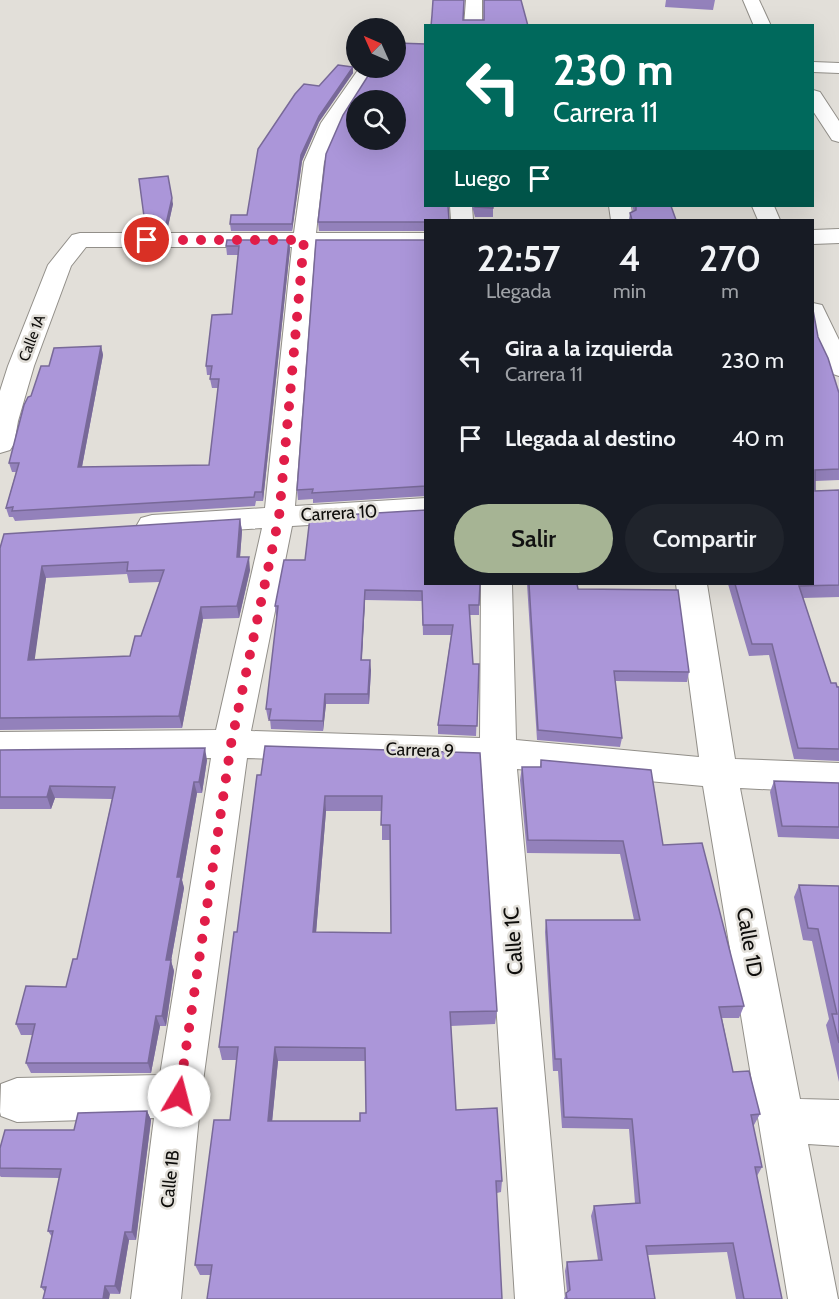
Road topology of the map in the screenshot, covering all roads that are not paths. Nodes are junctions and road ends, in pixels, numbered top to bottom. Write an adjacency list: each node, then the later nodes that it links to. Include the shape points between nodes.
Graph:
1 (474, 0): 3 (street)
2 (751, 0): 4 (street)
3 (473, 24)
4 (762, 24)
5 (814, 67): 6 (street)
6 (839, 68)
7 (362, 78): 12 (street, Calle 1B, via 331,123 314,162)
8 (814, 98): 9 (street)
9 (839, 136)
10 (839, 236): 11 (street)
11 (814, 237)
12 (304, 240): 13 (street); 16 (street, Calle 1A, via 80,240 60,265 21,366); 18 (street, Calle 1B)
13 (424, 240)
14 (814, 312): 15 (street)
15 (839, 368)
16 (0, 444)
17 (424, 508): 18 (street, Carrera 10)
18 (279, 517): 19 (street, Carrera 10); 22 (street, Calle 1B)
19 (128, 526)
20 (497, 585): 24 (street, Calle 1C)
21 (692, 585): 25 (street, Calle 1D)
22 (231, 744): 23 (street, Carrera 9); 24 (street, Carrera 9); 27 (street, Calle 1B)
23 (0, 746)
24 (498, 753): 25 (street, Carrera 9); 32 (street, Calle 1C)
25 (719, 773): 26 (street, Carrera 9); 29 (street, Calle 1D)
26 (839, 778)
27 (179, 1096): 28 (street); 31 (street, Calle 1B)
28 (17, 1100)
29 (782, 1121): 30 (street); 33 (street, Calle 1D)
30 (839, 1123)
31 (156, 1299)
32 (540, 1299)
33 (813, 1299)

